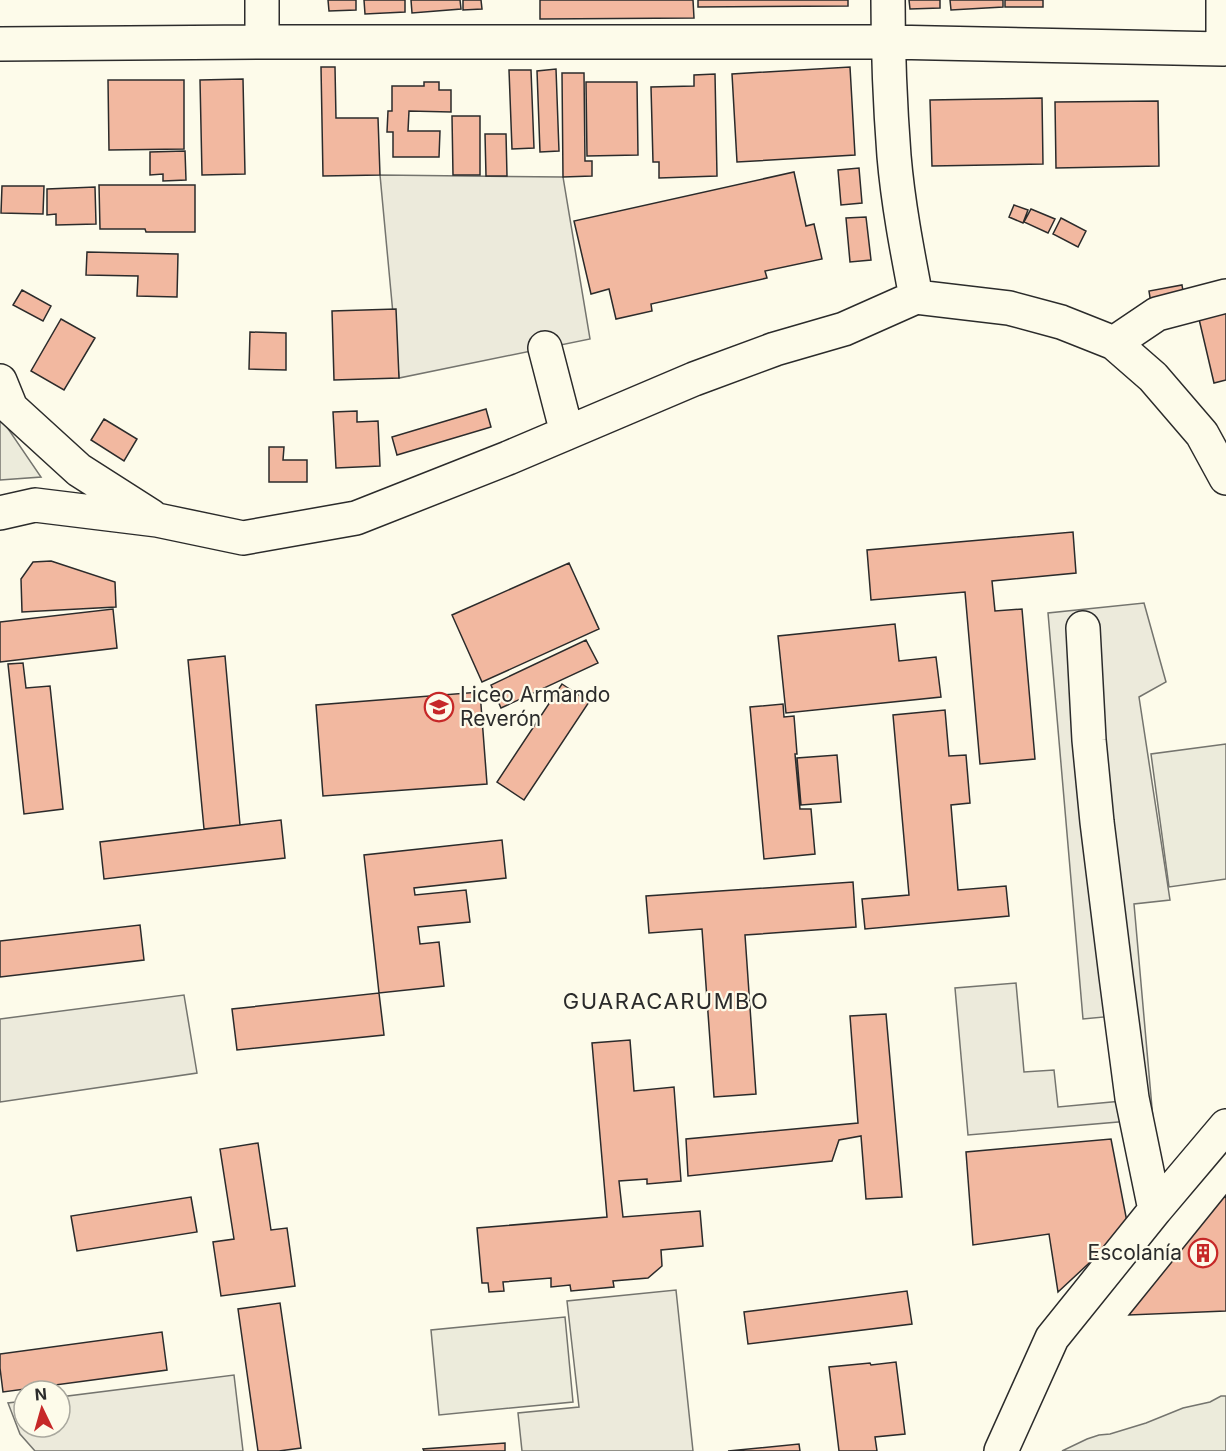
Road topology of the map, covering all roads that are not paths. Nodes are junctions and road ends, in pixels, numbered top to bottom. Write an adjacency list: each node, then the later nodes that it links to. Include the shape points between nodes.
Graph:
1 (262, 0): 4 (street)
2 (888, 0): 5 (street)
3 (1223, 0): 7 (street)
4 (262, 42): 5 (street); 6 (street)
5 (888, 42): 7 (street); 9 (street, via 894,158)
6 (0, 44)
7 (1225, 48)
8 (1226, 296): 10 (street, via 1157,314)
9 (916, 297): 10 (street, via 1009,308 1061,322); 13 (street, via 844,329 765,352 694,379)
10 (1114, 343): 14 (street, via 1153,377 1202,434)
11 (544, 348): 13 (street)
12 (0, 381): 16 (street, via 11,408 79,470)
13 (567, 433): 16 (street, via 356,518 243,538)
14 (1226, 478)
15 (0, 513): 16 (street, via 35,505)
16 (157, 520)
17 (1083, 628): 19 (street, via 1089,740 1116,976 1132,1098)
18 (1226, 1125): 19 (street)
19 (1155, 1210): 20 (street, via 1052,1338)
20 (1001, 1451)

